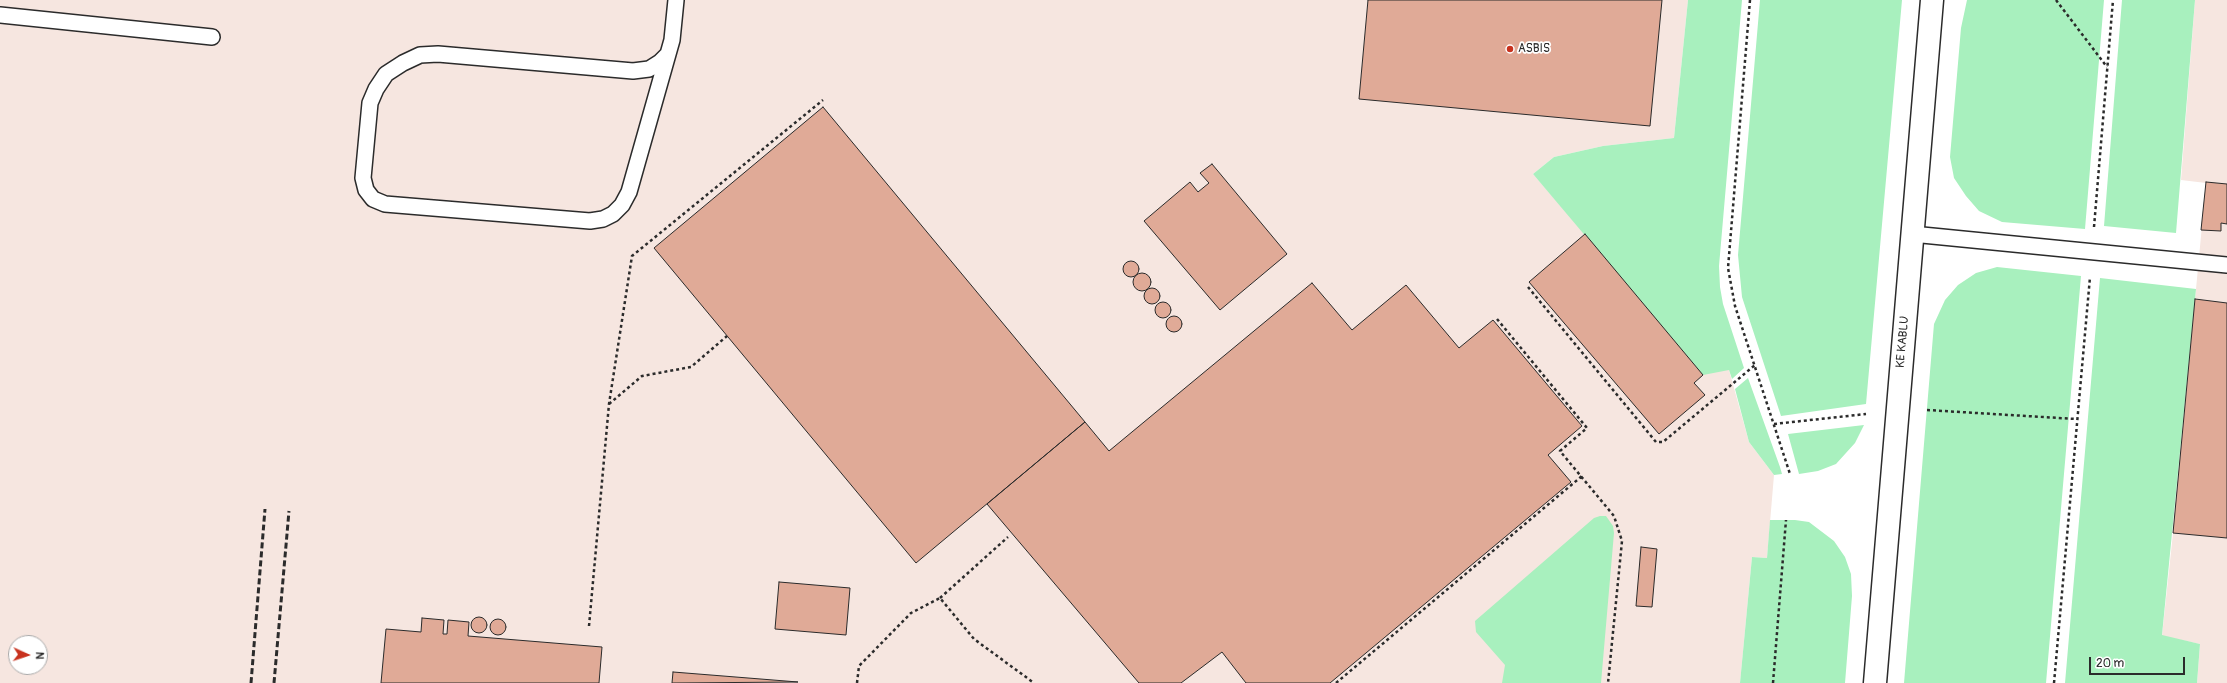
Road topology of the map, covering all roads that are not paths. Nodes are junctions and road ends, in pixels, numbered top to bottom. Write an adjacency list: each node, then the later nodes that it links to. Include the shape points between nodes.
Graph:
1 (676, 0): 5 (lane, via 672,40)
2 (1932, 0): 6 (street, KE KABLU)
3 (0, 15): 4 (lane)
4 (212, 36)
5 (667, 55): 5 (lane, via 629,192 622,205 603,219 590,221 385,204 372,199 366,190 363,178 370,103 386,74 420,55 438,54 634,71 649,69)
6 (1912, 234): 7 (lane); 8 (street, KE KABLU)
7 (2227, 265)
8 (1875, 683)

